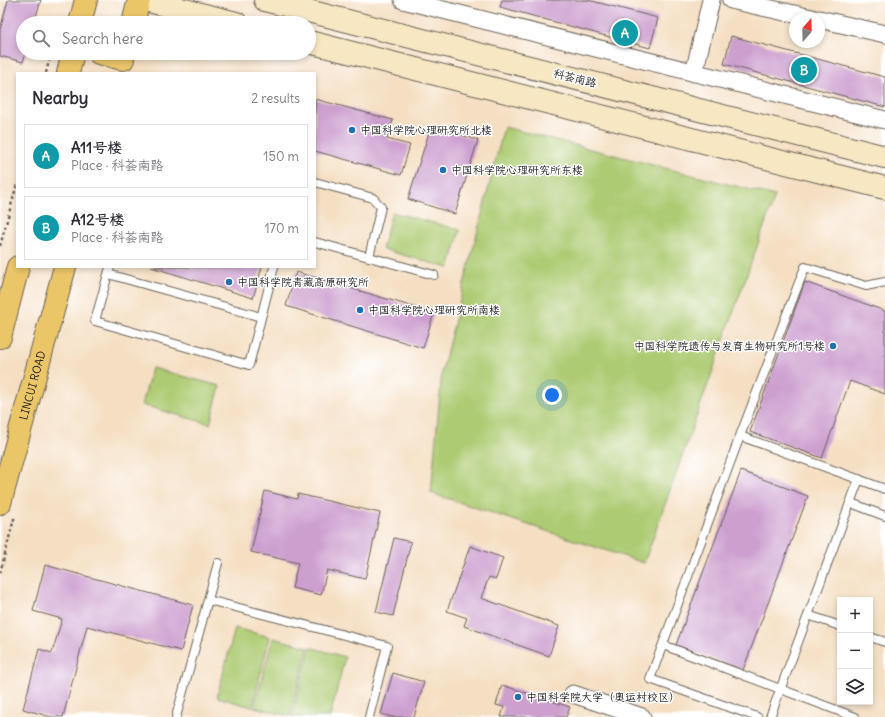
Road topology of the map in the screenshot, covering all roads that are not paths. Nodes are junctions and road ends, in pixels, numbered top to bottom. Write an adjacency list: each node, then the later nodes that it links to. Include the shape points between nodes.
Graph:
1 (86, 0): 9 (main road)
2 (139, 0): 10 (main road)
3 (145, 0): 11 (street)
4 (265, 0): 19 (street, 科荟南路)
5 (403, 0): 17 (street)
6 (711, 0): 17 (street)
7 (731, 0): 8 (street)
8 (789, 13)
9 (82, 16)
10 (135, 16)
11 (208, 16)
12 (825, 20): 13 (street)
13 (885, 34)
14 (316, 44): 21 (street)
15 (71, 60): 16 (main road)
16 (68, 72)
17 (694, 73): 18 (street)
18 (885, 120)
19 (885, 157)
20 (316, 182): 23 (lane, via 373,198 381,207)
21 (885, 188)
22 (316, 242): 23 (lane)
23 (369, 257): 28 (lane)
24 (18, 268): 31 (main road)
25 (65, 268): 35 (main road, LINCUI ROAD)
26 (274, 268): 30 (lane)
27 (109, 271): 30 (lane); 30 (lane, via 95,321 249,366)
28 (434, 275)
29 (885, 282): 32 (lane, via 866,286 805,267)
30 (261, 317)
31 (0, 338)
32 (740, 436): 33 (lane); 44 (lane)
33 (859, 479): 34 (lane); 36 (lane)
34 (885, 488)
35 (0, 503)
36 (850, 503): 37 (lane); 40 (lane)
37 (885, 516)
38 (218, 563): 39 (lane)
39 (208, 600): 47 (lane); 48 (lane, via 387,646)
40 (808, 614): 41 (lane); 45 (lane)
41 (837, 625)
42 (873, 638): 43 (lane)
43 (885, 642)
44 (663, 645): 45 (lane); 50 (lane, via 650,679)
45 (780, 689): 51 (lane); 52 (lane)
46 (573, 694): 49 (street)
47 (176, 717)
48 (369, 717)
49 (642, 717)
50 (757, 717)
51 (770, 717)
52 (855, 717)

